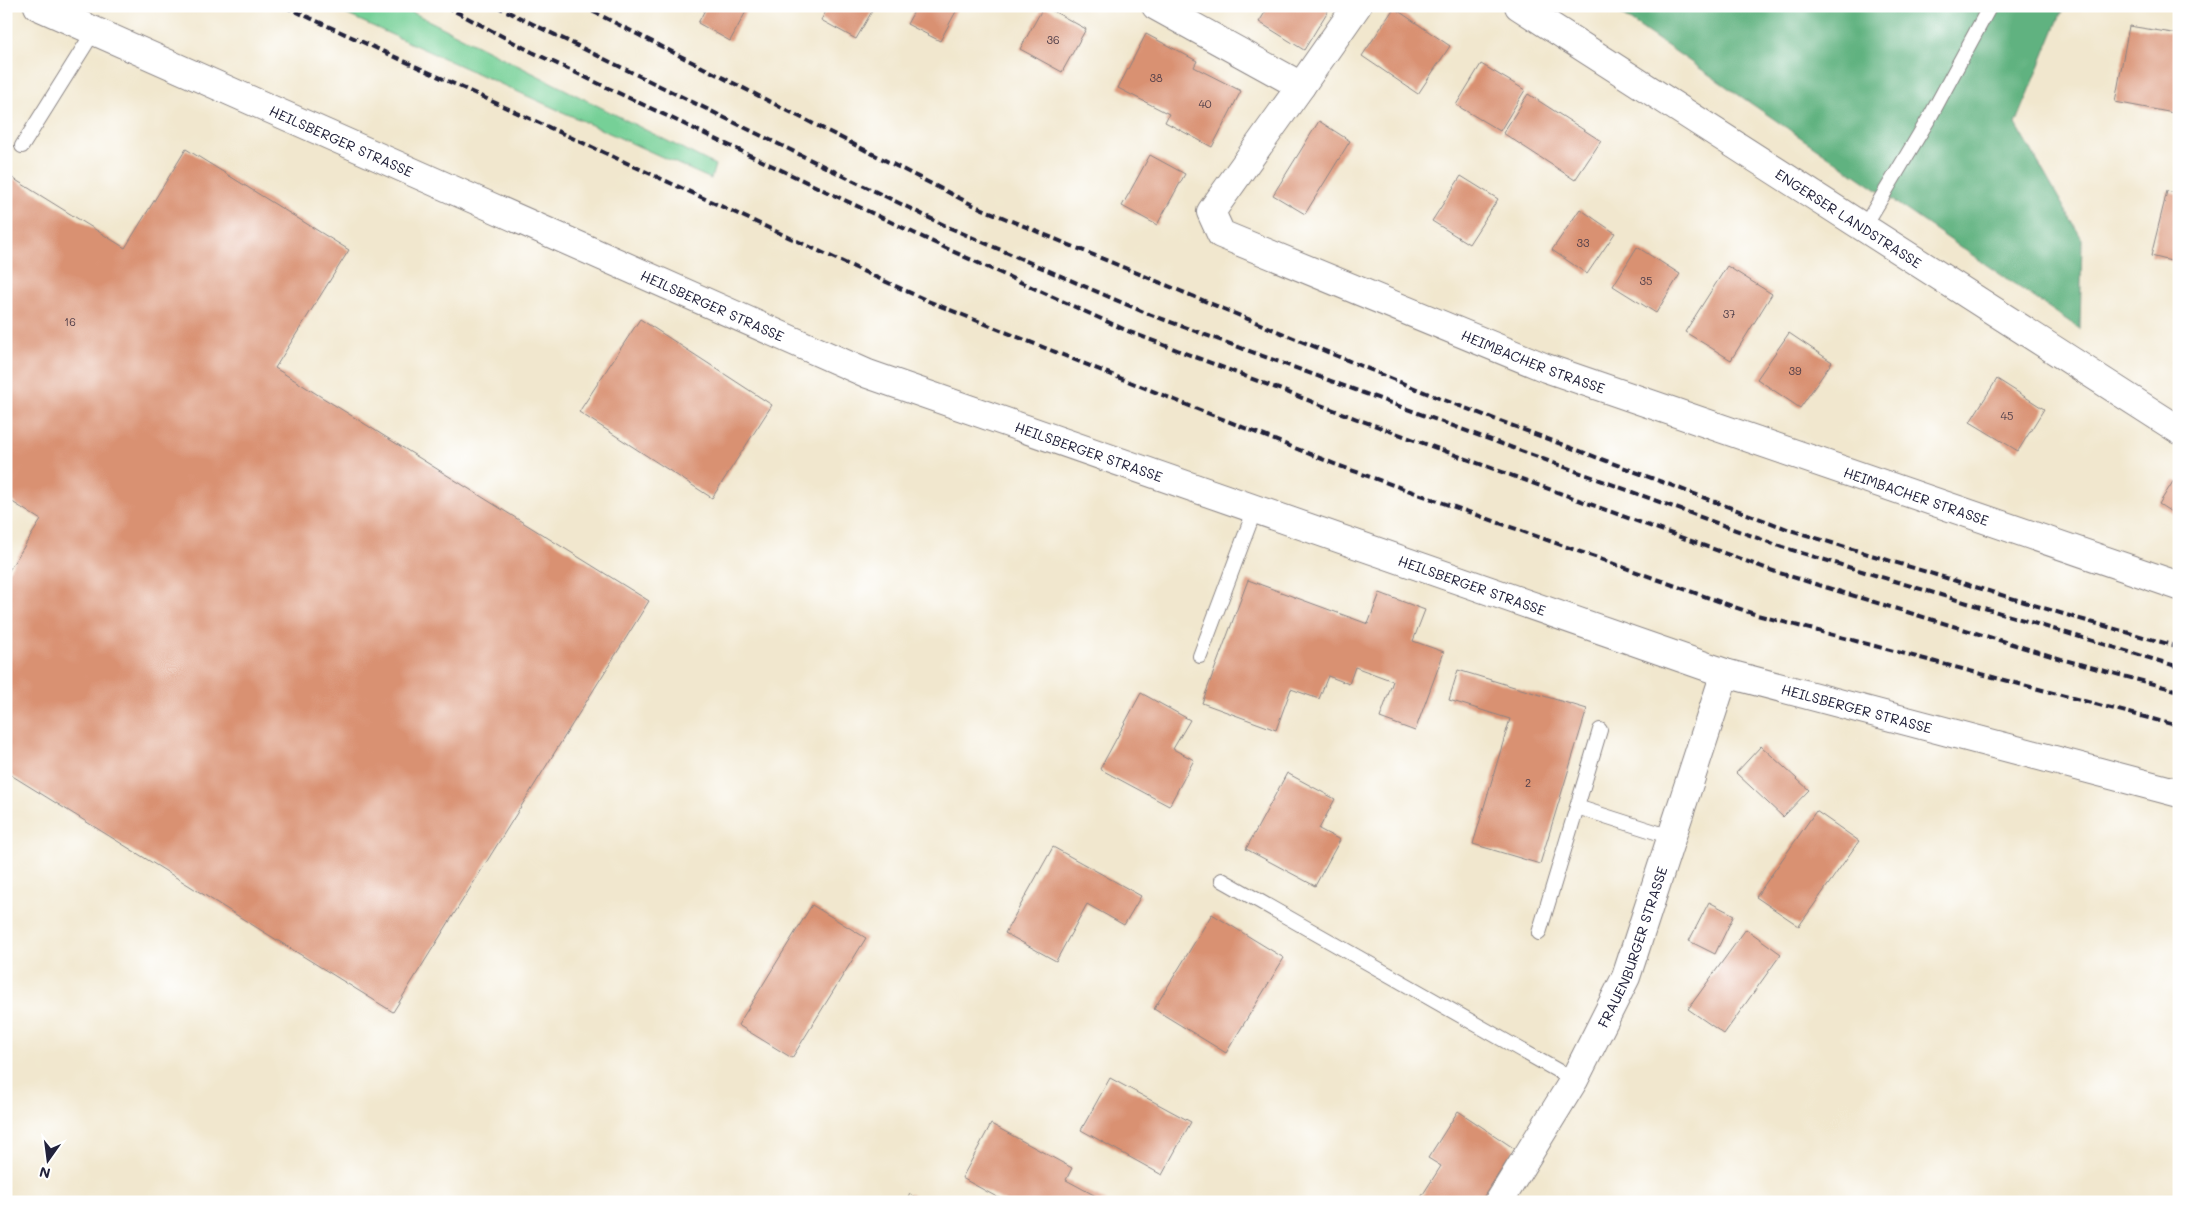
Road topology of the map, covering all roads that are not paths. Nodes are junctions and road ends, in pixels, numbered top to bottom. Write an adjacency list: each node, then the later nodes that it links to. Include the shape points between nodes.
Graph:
1 (38, 6): 6 (street, HEILSBERGER STRASSE)
2 (1156, 6): 7 (street)
3 (1357, 6): 7 (street)
4 (1518, 6): 9 (street, ENGERSER LANDSTRASSE)
5 (1990, 6): 9 (lane, via 1931,115)
6 (94, 31): 8 (lane); 11 (street, HEILSBERGER STRASSE, via 868,374)
7 (1301, 86): 12 (street, HEIMBACHER STRASSE, via 1211,212 1221,234 1546,368)
8 (22, 146)
9 (1864, 227): 10 (street, ENGERSER LANDSTRASSE)
10 (2179, 430)
11 (1255, 509): 13 (lane); 14 (street, HEILSBERGER STRASSE)
12 (2179, 586)
13 (1200, 656)
14 (1725, 673): 16 (street, HEILSBERGER STRASSE); 18 (street, FRAUENBURGER STRASSE)
15 (1600, 730): 17 (lane)
16 (2179, 793)
17 (1577, 807): 18 (lane); 20 (lane)
18 (1671, 837): 21 (street, FRAUENBURGER STRASSE, via 1626,977)
19 (1222, 880): 21 (lane)
20 (1539, 933)
21 (1574, 1080): 22 (street, FRAUENBURGER STRASSE)
22 (1499, 1202)

